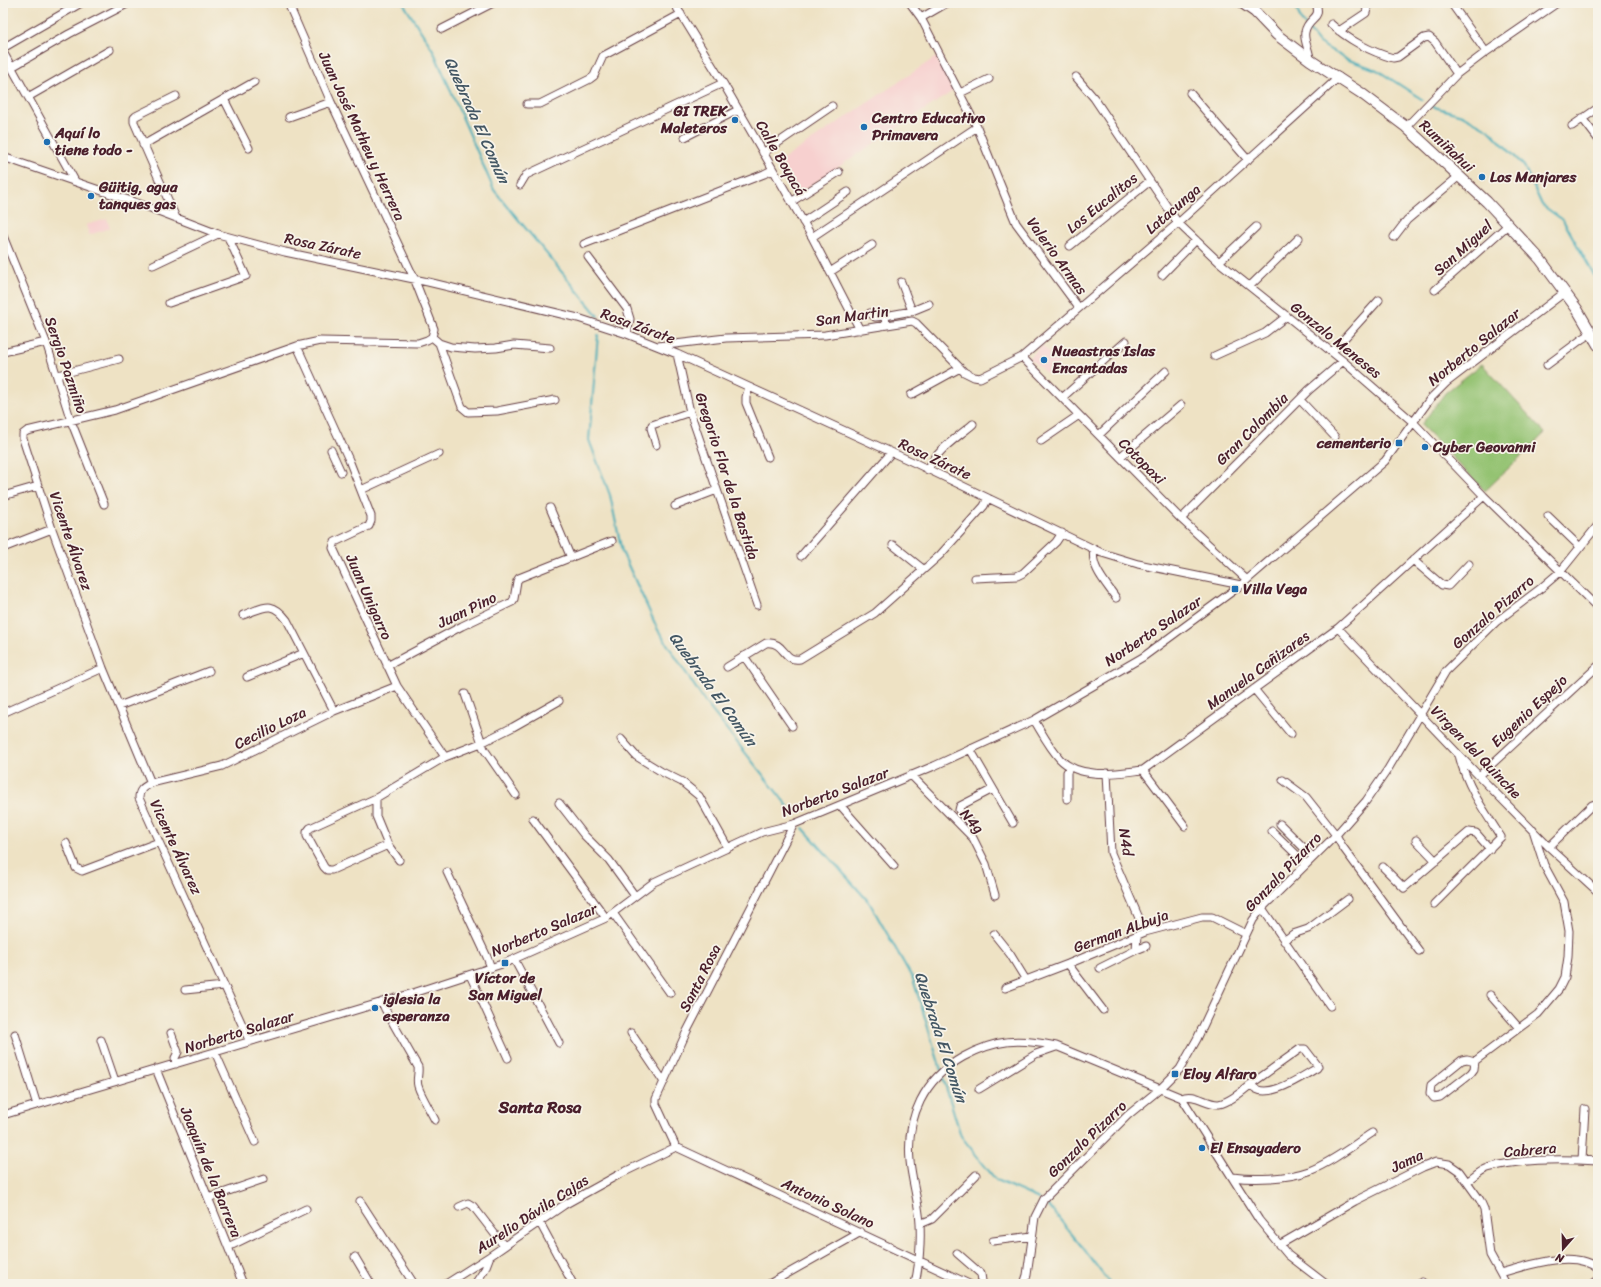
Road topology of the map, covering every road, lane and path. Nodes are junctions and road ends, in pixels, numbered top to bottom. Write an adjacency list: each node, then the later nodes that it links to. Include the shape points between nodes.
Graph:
1 (81, 3): 18 (street)
2 (129, 3): 23 (street)
3 (288, 3): 35 (street, Juan José Matheu y Herrera)
4 (494, 3): 16 (street)
5 (674, 3): 13 (street, Calle Boyacá)
6 (910, 3): 14 (street, Valerio Armas)
7 (947, 3): 14 (street)
8 (1242, 3): 22 (street, Rumiñahui, via 1255,12 1277,35)
9 (1316, 3): 22 (street, via 1317,16 1305,30)
10 (1364, 3): 17 (street, via 1366,13)
11 (1451, 3): 20 (street)
12 (1557, 3): 20 (street)
13 (680, 14): 29 (street, Calle Boyacá); 36 (street, via 603,56 594,76 590,79 544,103)
14 (921, 18): 30 (street, Valerio Armas)
15 (1331, 24): 17 (street)
16 (442, 30)
17 (1339, 31): 24 (street, via 1393,58 1424,38 1430,37)
18 (3, 48)
19 (110, 50): 33 (street)
20 (1486, 52): 24 (street)
21 (3, 53): 23 (street)
22 (1310, 60): 26 (street, Rumiñahui)
23 (12, 67): 33 (street)
24 (1457, 74): 44 (street)
25 (1076, 77): 56 (street, Gonzalo Meneses, via 1094,98)
26 (1339, 77): 44 (street, Rumiñahui); 51 (street, Latacunga)
27 (990, 79): 30 (street)
28 (254, 82): 34 (street)
29 (723, 83): 39 (street, Calle Boyacá); 57 (street, via 526,175)
30 (960, 93): 43 (street, Valerio Armas)
31 (1190, 93): 51 (street)
32 (176, 96): 47 (street, via 134,118)
33 (28, 97): 55 (street)
34 (224, 99): 47 (street); 48 (street)
35 (331, 102): 40 (street); 81 (street, Juan José Matheu y Herrera)
36 (527, 104)
37 (832, 106): 49 (street)
38 (1598, 108): 41 (street)
39 (738, 110): 45 (street); 49 (street, Calle Boyacá)
40 (289, 117)
41 (1582, 118): 42 (street); 46 (street)
42 (1572, 126)
43 (977, 127): 68 (street); 89 (street, Valerio Armas, via 1016,223)
44 (1406, 127): 54 (street, Rumiñahui)
45 (685, 137)
46 (1598, 139)
47 (144, 145): 60 (street)
48 (249, 148)
49 (763, 153): 52 (street, Calle Boyacá)
50 (3, 157): 55 (street, Rosa Zárate)
51 (1248, 160): 62 (street, Latacunga)
52 (772, 170): 59 (street, Calle Boyacá); 72 (street)
53 (839, 172): 59 (street)
54 (1458, 177): 63 (street, Rumiñahui, via 1487,202); 69 (street, via 1407,220)
55 (76, 181): 60 (street, Rosa Zárate)
56 (1150, 181): 62 (street, Gonzalo Meneses); 75 (street, Los Eucalitos)
57 (520, 185)
58 (848, 192): 61 (street)
59 (791, 202): 61 (street, Calle Boyacá)
60 (176, 218): 65 (street, Rosa Zárate)
61 (803, 222): 68 (street, Calle Boyacá)
62 (1178, 223): 71 (street, Gonzalo Meneses); 89 (street, Latacunga)
63 (1508, 225): 84 (street, San Miguel); 85 (street, Rumiñahui, via 1540,259)
64 (1256, 227): 77 (street)
65 (218, 234): 67 (street, Rosa Zárate); 78 (street)
66 (3, 236): 73 (street, Sergio Pazmiño)
67 (228, 237): 81 (street, Rosa Zárate, via 285,252); 87 (street, via 246,276)
68 (812, 237): 79 (street, Calle Boyacá)
69 (1394, 237)
70 (1299, 238): 83 (street)
71 (1196, 240): 77 (street, Gonzalo Meneses); 80 (street)
72 (584, 244)
73 (5, 245): 100 (street, Sergio Pazmiño)
74 (872, 245): 79 (street)
75 (1070, 246)
76 (588, 257): 98 (street, via 628,310 630,319)
77 (1219, 262): 83 (street, Gonzalo Meneses)
78 (153, 265)
79 (830, 272): 95 (street, Calle Boyacá)
80 (1162, 275)
81 (414, 278): 96 (street); 98 (street, Rosa Zárate, via 578,318)
82 (900, 282): 90 (street)
83 (1250, 286): 93 (street, Gonzalo Meneses)
84 (1435, 290)
85 (1565, 292): 97 (street, Rumiñahui); 126 (street, Norberto Salazar, via 1446,383)
86 (1379, 300): 107 (street)
87 (169, 303)
88 (928, 304): 90 (street)
89 (1079, 308): 110 (street, Latacunga)
90 (912, 311): 92 (street)
91 (870, 313): 92 (street, via 875,317)
92 (885, 316): 94 (street)
93 (1287, 316): 107 (street, Gonzalo Meneses); 109 (street, via 1265,333)
94 (886, 325): 95 (street, San Martin); 114 (street, San Martin, via 908,321 916,323)
95 (860, 330): 104 (street, San Martin, via 825,335 726,338)
96 (433, 333): 101 (street); 103 (street, Vicente Álvarez, via 427,340 418,343 320,341)
97 (1592, 333): 102 (street, Rumiñahui); 113 (street)
98 (627, 334): 104 (street, Rosa Zárate)
99 (1126, 341): 119 (street)
100 (46, 342): 106 (street); 116 (street, Sergio Pazmiño)
101 (439, 343): 105 (street, via 475,349 514,345); 120 (street, via 462,407 468,412 497,411)
102 (1598, 345)
103 (297, 346): 125 (street, Vicente Álvarez, via 115,410); 137 (street, Juan Unigarro)
104 (658, 346): 108 (street, Rosa Zárate)
105 (550, 348)
106 (3, 352)
107 (1332, 352): 112 (street, Gonzalo Meneses)
108 (677, 354): 117 (street, Rosa Zárate); 123 (street, Gregorio Flor de la Bastida)
109 (1214, 356)
110 (1022, 357): 114 (street, San Martin, via 980,378 969,375); 119 (street, Cotopaxi)
111 (119, 359): 116 (street)
112 (1344, 361): 121 (street, Gran Colombia); 126 (street, Gonzalo Meneses)
113 (1547, 365)
114 (960, 368): 118 (street)
115 (1166, 371): 128 (street)
116 (58, 375): 125 (street, Sergio Pazmiño)
117 (749, 387): 133 (street, Rosa Zárate); 135 (street, via 746,403)
118 (911, 395)
119 (1062, 398): 124 (street, Cotopaxi)
120 (555, 400)
121 (1300, 400): 129 (street); 151 (street, Gran Colombia)
122 (1181, 405): 136 (street)
123 (690, 412): 131 (street, via 651,426); 143 (street, Gregorio Flor de la Bastida)
124 (1079, 415): 128 (street, Cotopaxi); 130 (street)
125 (71, 421): 141 (street, Vicente Álvarez, via 27,431 24,434 23,439); 147 (street, Sergio Pazmiño)
126 (1413, 422): 145 (street, Gonzalo Meneses); 167 (street, Norberto Salazar, via 1385,460)
127 (973, 424): 139 (street, via 938,453)
128 (1099, 436): 136 (street, Cotopaxi)
129 (1335, 437)
130 (1041, 441)
131 (656, 445)
132 (332, 450): 138 (street)
133 (891, 453): 139 (street, Rosa Zárate); 160 (street)
134 (439, 454): 142 (street)
135 (768, 456)
136 (1120, 458): 151 (street, Cotopaxi)
137 (348, 460): 138 (street); 142 (street, Juan Unigarro)
138 (338, 464): 140 (street)
139 (928, 470): 146 (street, Rosa Zárate)
140 (341, 472)
141 (38, 486): 144 (street); 153 (street, Vicente Álvarez)
142 (361, 490): 176 (street, Juan Unigarro, via 371,516 369,526 335,542 333,548)
143 (717, 490): 148 (street); 170 (street, Gregorio Flor de la Bastida)
144 (3, 496)
145 (1484, 496): 162 (street, Manuela Cañizares); 165 (street, Gonzalo Meneses)
146 (988, 498): 154 (street, Rosa Zárate); 164 (street, via 984,506 945,549)
147 (104, 504)
148 (675, 506)
149 (550, 508): 161 (street)
150 (1548, 516): 157 (street)
151 (1181, 519): 167 (street, Cotopaxi)
152 (1598, 525): 157 (street, Gonzalo Pizarro)
153 (52, 529): 158 (street); 179 (street, Vicente Álvarez)
154 (1062, 533): 159 (street, Rosa Zárate); 166 (street, via 1023,573 1017,576)
155 (612, 541): 161 (street, Juan Pino)
156 (893, 545): 164 (street)
157 (1580, 547): 165 (street, Gonzalo Pizarro)
158 (3, 548)
159 (1094, 549): 168 (street, Rosa Zárate, via 1138,564); 169 (street, via 1092,555 1095,565)
160 (801, 556)
161 (571, 558): 176 (street, Juan Pino, via 519,578 516,581 512,602)
162 (1413, 560): 163 (street, via 1446,586); 173 (street, Manuela Cañizares)
163 (1469, 564)
164 (923, 569): 175 (street, via 875,613 800,659 789,658 780,647 771,642)
165 (1561, 571): 171 (street, Gonzalo Meneses); 189 (street, Gonzalo Pizarro, via 1496,622 1446,671)
166 (975, 578)
167 (1247, 580): 168 (street, Norberto Salazar)
168 (1241, 585): 190 (street, Norberto Salazar, via 1143,657)
169 (1116, 598)
170 (757, 605)
171 (1598, 608)
172 (243, 615): 174 (street, via 269,606 276,608 287,620)
173 (1338, 628): 183 (street, Manuela Cañizares); 189 (street, Virgen del Quinche)
174 (304, 653): 181 (street); 187 (street)
175 (744, 656): 178 (street); 191 (street)
176 (386, 666): 182 (street, Juan Unigarro)
177 (1598, 666): 202 (street, Eugenio Espejo)
178 (727, 667)
179 (103, 668): 186 (street, Vicente Álvarez); 188 (street)
180 (209, 671): 186 (street)
181 (247, 677)
182 (397, 686): 187 (street, Cecilio Loza); 197 (street, Juan Unigarro)
183 (1254, 689): 192 (street); 199 (street, Manuela Cañizares)
184 (465, 694): 194 (street)
185 (559, 701): 194 (street)
186 (120, 706): 204 (street, Vicente Álvarez)
187 (334, 711): 204 (street, Cecilio Loza, via 222,766)
188 (3, 713)
189 (1421, 714): 196 (street, Virgen del Quinche); 220 (street, Gonzalo Pizarro, via 1366,801)
190 (1034, 720): 195 (street, Norberto Salazar); 198 (street, via 1050,746)
191 (792, 726)
192 (1292, 734)
193 (620, 739): 226 (street, via 636,756 682,782 699,796)
194 (481, 743): 197 (street); 206 (street)
195 (970, 749): 201 (street, Norberto Salazar); 205 (street)
196 (1459, 755): 202 (street, Virgen del Quinche); 227 (street, via 1472,791 1500,837)
197 (445, 757): 207 (street)
198 (1070, 767): 200 (street); 208 (street, via 1067,772)
199 (1143, 770): 200 (street); 217 (street)
200 (1107, 773): 243 (street, N4d, via 1111,853)
201 (911, 776): 211 (street, Norberto Salazar); 236 (street, N4g, via 973,838 986,864)
202 (1479, 776): 218 (street, Virgen del Quinche)
203 (1283, 780): 220 (street, via 1306,797)
204 (151, 783): 222 (street, Vicente Álvarez, via 141,789 139,798)
205 (993, 789): 213 (street, via 960,806 959,810); 214 (street)
206 (516, 795)
207 (376, 798): 224 (street, via 376,816); 224 (street, via 310,828 307,836 327,870)
208 (1067, 799)
209 (560, 803): 237 (street, via 584,835 609,860)
210 (1598, 803): 225 (street, via 1592,805)
211 (840, 805): 215 (street, Norberto Salazar); 232 (street)
212 (533, 819): 242 (street)
213 (969, 822)
214 (1013, 823)
215 (794, 824): 226 (street, Norberto Salazar, via 762,832); 279 (street, Santa Rosa, via 687,1031)
216 (1280, 824): 228 (street)
217 (1185, 826)
218 (1533, 830): 225 (street, Virgen del Quinche); 265 (street, via 1544,865 1564,902 1569,931 1568,957 1560,989 1538,1014)
219 (1272, 831): 231 (street)
220 (1336, 835): 228 (street, Gonzalo Pizarro); 250 (street)
221 (1416, 840): 230 (street)
222 (159, 842): 223 (street, via 82,871 76,868); 257 (street, Vicente Álvarez)
223 (66, 843)
224 (388, 845): 229 (street)
225 (1549, 847): 235 (street, Virgen del Quinche)
226 (728, 848): 237 (street, Norberto Salazar, via 654,882)
227 (1490, 849): 230 (street, via 1476,833 1469,832); 239 (street)
228 (1313, 857): 231 (street, Gonzalo Pizarro)
229 (399, 860)
230 (1436, 861): 233 (street, via 1404,888)
231 (1306, 864): 240 (street, Gonzalo Pizarro)
232 (894, 866)
233 (1384, 867)
234 (447, 872): 253 (street)
235 (1598, 892)
236 (995, 895)
237 (635, 896): 241 (street, Norberto Salazar)
238 (1348, 899): 247 (street, via 1308,929 1293,934)
239 (1434, 904)
240 (1262, 908): 245 (street, Gonzalo Pizarro); 247 (street)
241 (613, 913): 242 (street, Norberto Salazar); 260 (street)
242 (606, 918): 251 (street, Norberto Salazar)
243 (1145, 932): 245 (street, German ALbuja, via 1202,917 1212,917); 246 (street, German ALbuja)
244 (994, 934): 256 (street)
245 (1246, 934): 282 (street, Gonzalo Pizarro, via 1189,1055 1180,1069)
246 (1137, 936): 249 (street); 252 (street, German ALbuja)
247 (1284, 941): 263 (street)
248 (1146, 946): 249 (street)
249 (1136, 950): 254 (street)
250 (1419, 951)
251 (514, 959): 253 (street, Norberto Salazar); 271 (street)
252 (1068, 964): 256 (street, German ALbuja); 264 (street)
253 (490, 968): 255 (street, Norberto Salazar)
254 (1100, 968)
255 (470, 975): 262 (street, Norberto Salazar); 274 (street)
256 (1026, 980): 258 (street, German ALbuja)
257 (224, 986): 259 (street); 270 (street, Vicente Álvarez)
258 (1005, 988)
259 (185, 990)
260 (670, 993)
261 (1490, 995): 265 (street)
262 (382, 1002): 270 (street, Norberto Salazar); 287 (street, via 418,1067 418,1087)
263 (1330, 1006)
264 (1103, 1010)
265 (1519, 1028): 275 (street)
266 (171, 1032): 276 (street, via 178,1052)
267 (631, 1033): 279 (street)
268 (15, 1034): 284 (street)
269 (101, 1040): 278 (street)
270 (250, 1042): 273 (street, Norberto Salazar)
271 (560, 1043)
272 (1056, 1046): 281 (street, via 1036,1054); 282 (street); 302 (street, via 1026,1040 984,1047 937,1075 914,1114 911,1128 910,1163)
273 (215, 1052): 276 (street, Norberto Salazar); 289 (street)
274 (508, 1058)
275 (1475, 1061): 275 (street, via 1462,1060 1431,1085 1430,1093 1434,1098 1440,1097 1471,1073)
276 (176, 1064): 277 (street, Norberto Salazar)
277 (156, 1069): 278 (street, Norberto Salazar); 297 (street, Joaquín de la Barrera)
278 (115, 1081): 284 (street, Norberto Salazar)
279 (664, 1082): 290 (street, Santa Rosa, via 656,1104)
280 (1251, 1084): 280 (street, via 1259,1091 1271,1091 1287,1085 1318,1066 1305,1049 1300,1049); 283 (street, via 1217,1104 1192,1097)
281 (980, 1089)
282 (1160, 1089): 283 (street); 304 (street, Gonzalo Pizarro, via 1128,1116 1044,1199 1035,1217)
283 (1182, 1098): 294 (street)
284 (37, 1105): 286 (street, Norberto Salazar)
285 (1585, 1109): 291 (street)
286 (3, 1115)
287 (435, 1120)
288 (1372, 1133): 294 (street, via 1309,1171 1263,1178)
289 (256, 1142)
290 (676, 1147): 301 (street, Aurelio Dávila Cajas, via 564,1205); 303 (street, Antonio Solano)
291 (1582, 1160): 292 (street, Cabrera); 296 (street, Cabrera, via 1515,1162 1487,1168)
292 (1598, 1161)
293 (976, 1175): 302 (street, via 932,1219)
294 (1232, 1177): 306 (street)
295 (264, 1179): 297 (street)
296 (1468, 1181): 306 (street, Jama, via 1449,1164 1436,1162 1355,1201); 314 (street, Jama, via 1484,1209 1490,1255)
297 (208, 1198): 308 (street, Joaquín de la Barrera)
298 (360, 1201): 318 (street)
299 (459, 1207): 307 (street, via 468,1203 473,1206)
300 (306, 1208): 308 (street)
301 (539, 1221): 307 (street, Aurelio Dávila Cajas); 321 (street)
302 (920, 1224): 312 (street)
303 (861, 1232): 312 (street, Antonio Solano); 322 (street)
304 (1032, 1236): 305 (street); 326 (street, Gonzalo Pizarro)
305 (993, 1241)
306 (1278, 1245): 327 (street)
307 (504, 1246): 311 (street, Aurelio Dávila Cajas)
308 (228, 1247): 316 (street, Joaquín de la Barrera)
309 (957, 1253): 325 (street, via 981,1274)
310 (355, 1256): 317 (street)
311 (490, 1256): 319 (street, Aurelio Dávila Cajas); 320 (street)
312 (918, 1260): 323 (street); 324 (street, Antonio Solano)
313 (1598, 1269): 314 (street, via 1582,1261 1562,1259 1536,1262)
314 (1500, 1273): 328 (street, Jama)
315 (1598, 1281): 329 (street)
316 (243, 1284)
317 (371, 1284)
318 (414, 1284)
319 (446, 1284)
320 (475, 1284)
321 (573, 1284)
322 (769, 1284)
323 (915, 1284)
324 (969, 1284)
325 (980, 1284)
326 (1024, 1284)
327 (1326, 1284)
328 (1506, 1284)
329 (1594, 1284)

